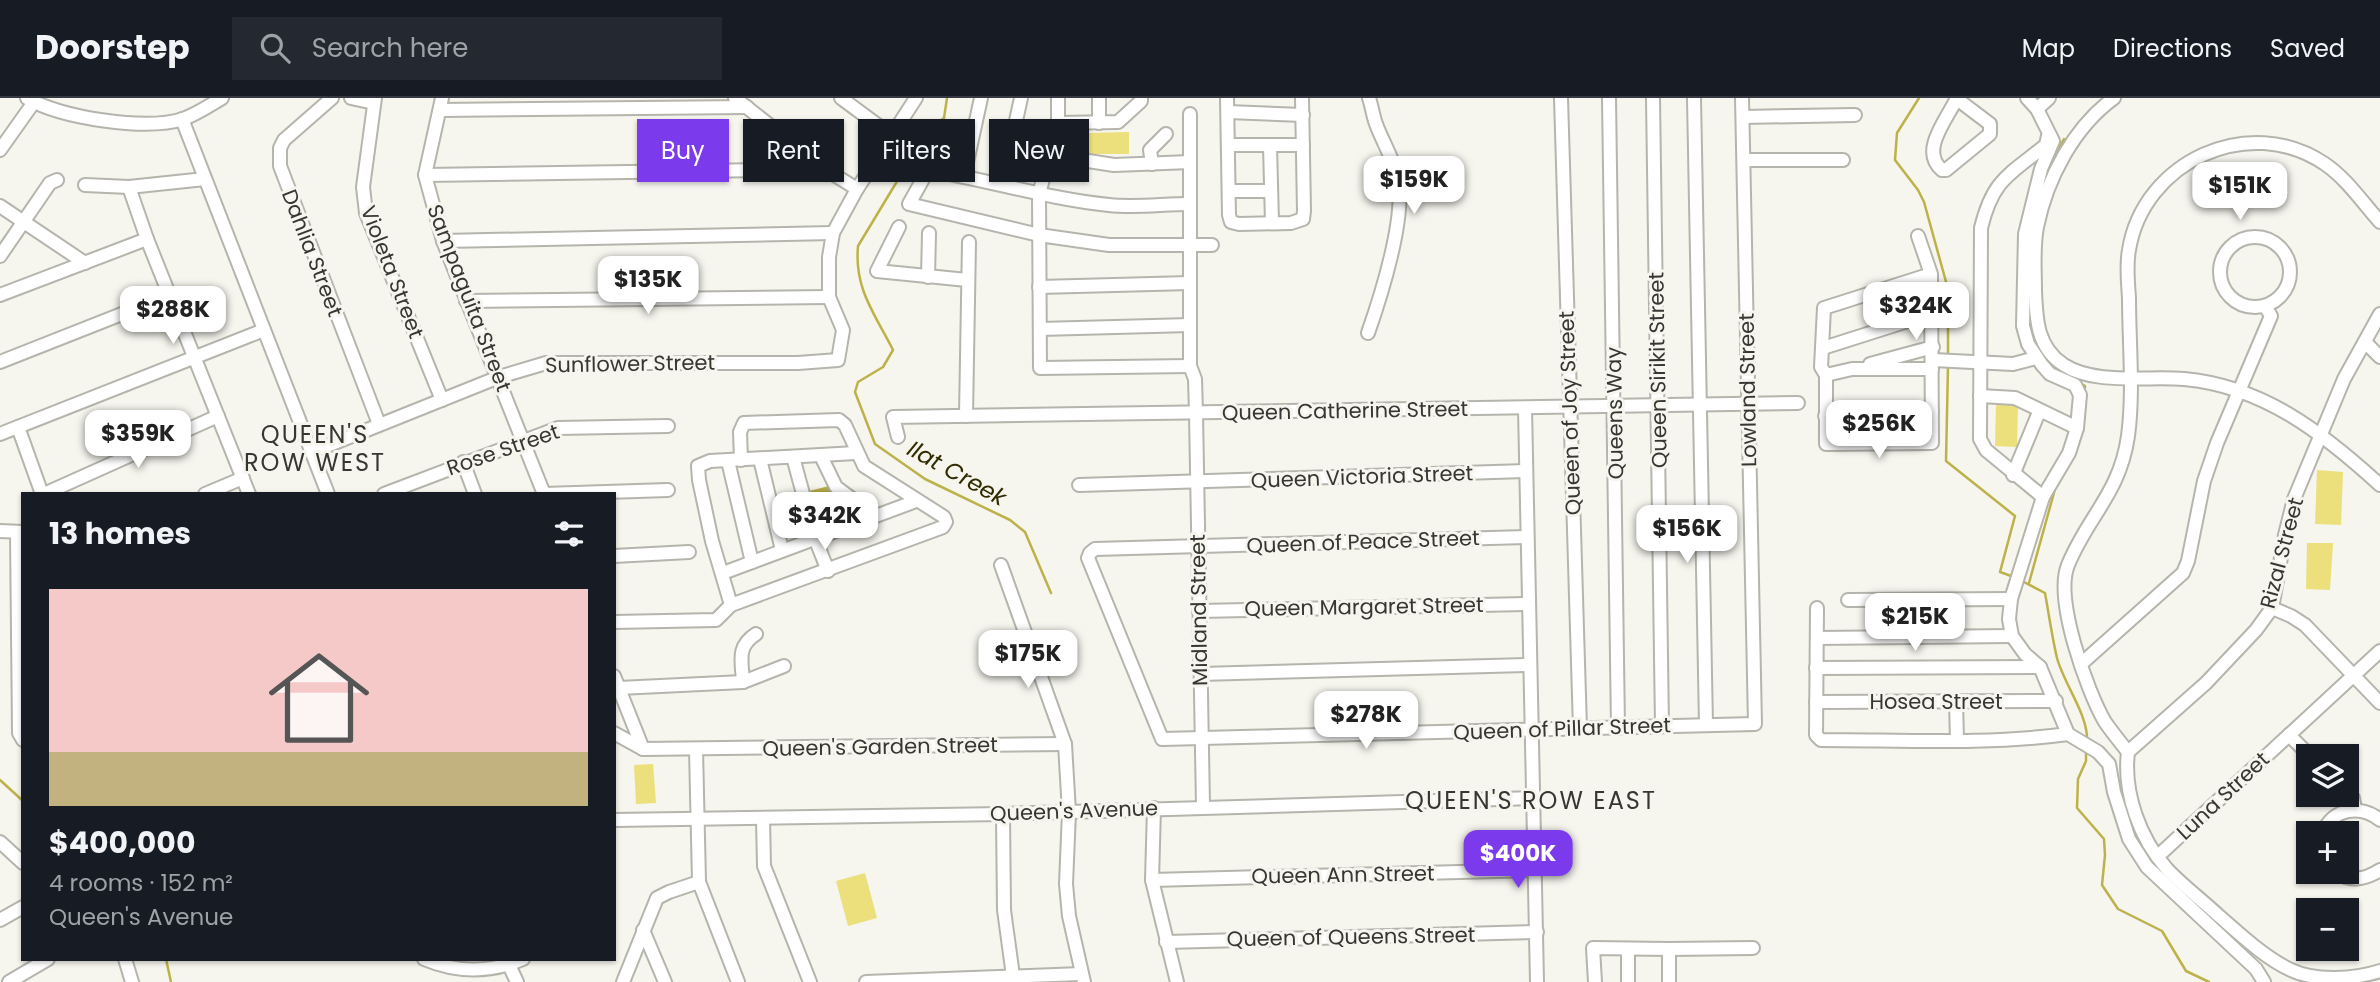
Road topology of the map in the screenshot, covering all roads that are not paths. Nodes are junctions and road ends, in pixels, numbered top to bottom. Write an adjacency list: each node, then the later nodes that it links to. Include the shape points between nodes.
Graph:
1 (222, 98): 34 (street)
2 (332, 98): 131 (street, Dahlia Street, via 284,140 280,166)
3 (351, 98): 25 (street)
4 (735, 98): 27 (street)
5 (841, 98): 36 (street)
6 (916, 98): 37 (street)
7 (981, 98): 41 (street)
8 (1021, 98): 62 (street)
9 (1058, 98): 38 (street)
10 (1100, 98): 40 (street)
11 (1141, 98): 40 (street, via 1118,122)
12 (1227, 98): 29 (street)
13 (1302, 98): 31 (street)
14 (1369, 98): 101 (street, via 1399,182 1399,205 1392,251)
15 (1561, 98): 122 (street, Queen of Joy Street)
16 (1609, 98): 123 (street, Queens Way)
17 (1653, 98): 121 (street, Queen Sirikit Street)
18 (1694, 98): 119 (street)
19 (1742, 98): 33 (street, Lowland Street)
20 (1957, 98): 20 (street, via 1931,153 1942,170 1992,129)
21 (2027, 98): 28 (street)
22 (2049, 98): 28 (street)
23 (2115, 98): 114 (street, via 2069,146 2045,194 2036,229 2035,316 2041,340 2066,367 2083,374)
24 (31, 100): 34 (street, via 60,112 115,122); 47 (street)
25 (374, 101): 117 (street, Violeta Street, via 363,187 366,213)
26 (441, 104): 27 (street); 54 (street, Sampaguita Street)
27 (747, 107): 35 (street)
28 (2037, 109): 42 (street)
29 (1228, 112): 31 (street); 44 (street)
30 (1191, 114): 51 (street, Midland Street)
31 (1303, 115): 46 (street)
32 (1854, 116): 33 (street)
33 (1743, 117): 48 (street, Lowland Street)
34 (182, 119): 56 (street)
35 (762, 119)
36 (869, 119)
37 (902, 119)
38 (1058, 119)
39 (1089, 123): 40 (street)
40 (1099, 123)
41 (975, 126)
42 (2048, 132): 106 (street, via 2052,147 2037,183 2024,247 2023,326); 109 (street, via 2046,145 1998,184 1987,204 1981,228)
43 (1166, 134): 52 (street, via 1150,150)
44 (1228, 145): 45 (street); 66 (street)
45 (1270, 145): 46 (street); 67 (street)
46 (1303, 145): 73 (street, via 1303,219)
47 (0, 150)
48 (1744, 160): 49 (street); 120 (street, Lowland Street)
49 (1843, 160)
50 (1089, 161): 52 (street)
51 (1191, 162): 52 (street); 69 (street, Midland Street)
52 (1152, 164)
53 (743, 170): 54 (street)
54 (425, 175): 80 (street, Sampaguita Street)
55 (975, 178): 62 (street)
56 (205, 179): 64 (street); 100 (street)
57 (57, 180): 71 (street, via 50,183)
58 (844, 181): 65 (street)
59 (861, 182): 65 (street)
60 (921, 182): 77 (street, via 909,204)
61 (1042, 182): 68 (street)
62 (1002, 184): 68 (street)
63 (85, 185): 64 (street)
64 (129, 187): 79 (street)
65 (857, 189): 75 (street)
66 (1229, 191): 67 (street); 73 (street, via 1231,222)
67 (1271, 191): 73 (street)
68 (1039, 194): 69 (street, via 1111,205); 77 (street)
69 (1190, 204): 82 (street, Midland Street)
70 (0, 206): 71 (street)
71 (24, 222): 84 (street); 85 (street)
72 (2380, 222): 114 (street, via 2324,164 2280,146 2239,144 2186,163 2147,200 2133,231 2128,253)
73 (1272, 223)
74 (899, 227): 87 (street, via 877,271)
75 (833, 233): 80 (street); 93 (street)
76 (929, 233): 87 (street)
77 (1039, 235): 82 (street, via 1109,245); 90 (street)
78 (1918, 236): 86 (street)
79 (147, 239): 85 (street); 92 (street)
80 (443, 241): 94 (street, Sampaguita Street)
81 (969, 242): 88 (street)
82 (1191, 244): 83 (street); 89 (street, Midland Street)
83 (1212, 244)
84 (0, 256)
85 (85, 262): 91 (street)
86 (1931, 274): 96 (street); 103 (street, via 1824,308)
87 (928, 276): 88 (street)
88 (967, 279): 129 (street)
89 (1191, 284): 90 (street); 98 (street, Midland Street)
90 (1039, 287): 99 (street)
91 (0, 295)
92 (170, 295): 105 (street); 108 (street)
93 (829, 297): 94 (street); 113 (street, Sunflower Street, via 843,330 838,360 546,363)
94 (466, 302): 113 (street, Sampaguita Street)
95 (2265, 306): 95 (street, via 2276,301 2290,282 2289,259 2274,241 2251,236 2239,240 2223,256 2220,279 2232,299 2253,308); 115 (street, via 2271,316)
96 (1933, 313): 103 (street); 107 (street)
97 (2380, 314): 102 (street, Rizal Street)
98 (1191, 325): 99 (street); 110 (street, Midland Street)
99 (1040, 329): 110 (street, via 1040,368)
100 (264, 330): 105 (street); 139 (street)
101 (1368, 333)
102 (2365, 342): 104 (street); 136 (street, Rizal Street)
103 (1823, 348): 112 (street, via 1821,367)
104 (2380, 356)
105 (195, 357): 128 (street); 133 (street)
106 (2036, 358): 109 (street, via 2014,364); 134 (street, via 2050,374 2079,389)
107 (1935, 360): 109 (street); 111 (street); 111 (street); 125 (street)
108 (0, 362)
109 (1979, 363): 116 (street)
110 (1191, 366): 127 (street, Midland Street)
111 (1852, 369): 112 (street)
112 (1826, 375): 130 (street)
113 (499, 377): 117 (street, Sunflower Street); 138 (street, Sampaguita Street)
114 (2130, 377): 115 (street, via 2185,379); 192 (street, via 2128,437 2118,477 2067,567 2066,605)
115 (2239, 392): 136 (street, via 2286,411); 192 (street, via 2204,481 2183,573)
116 (1980, 396): 126 (street, via 2015,398); 147 (street, via 1980,439)
117 (442, 401): 131 (street, Sunflower Street)
118 (1798, 403): 120 (street, Queen Catherine Street)
119 (1701, 404): 120 (street, Queen Catherine Street); 121 (street, Queen Catherine Street); 207 (street)
120 (1748, 404): 206 (street, Lowland Street)
121 (1659, 405): 123 (street, Queen Catherine Street); 208 (street, Queen Sirikit Street)
122 (1569, 406): 123 (street, Queen Catherine Street); 124 (street, Queen Catherine Street); 210 (street, Queen of Joy Street)
123 (1615, 406): 209 (street, Queens Way)
124 (1525, 408): 127 (street, Queen Catherine Street); 146 (street)
125 (1932, 411): 130 (street); 130 (street, via 1932,443 1826,444)
126 (2039, 412): 134 (street); 147 (street)
127 (1196, 413): 129 (street, Queen Catherine Street); 149 (street, Midland Street)
128 (218, 416): 148 (street); 155 (street)
129 (965, 416): 137 (street, Queen Catherine Street, via 892,417)
130 (1825, 416)
131 (379, 424): 139 (street, Sunflower Street)
132 (668, 426): 138 (street, Rose Street, via 558,428)
133 (18, 427): 135 (street); 154 (street)
134 (2077, 428): 162 (street, via 2069,453)
135 (0, 434)
136 (2320, 436): 151 (street); 183 (street, Rizal Street, via 2290,513)
137 (898, 437)
138 (524, 439): 145 (street, Rose Street); 160 (street, Sampaguita Street)
139 (312, 453): 158 (street)
140 (856, 453): 141 (street); 144 (street, via 839,420 749,422 740,432); 163 (street, via 864,466)
141 (821, 456): 142 (street); 164 (street, via 836,487)
142 (793, 457): 143 (street); 168 (street)
143 (760, 459): 144 (street); 170 (street)
144 (734, 460): 173 (street); 177 (street, via 698,466)
145 (463, 462): 152 (street, Rose Street); 159 (street)
146 (1526, 471): 149 (street, Queen Victoria Street); 167 (street)
147 (2013, 475): 162 (street)
148 (243, 478): 156 (street); 157 (street)
149 (1197, 483): 150 (street, Queen Victoria Street); 169 (street, Midland Street)
150 (1079, 485)
151 (2380, 485)
152 (404, 490)
153 (668, 490): 161 (street)
154 (42, 492)
155 (47, 492)
156 (210, 492)
157 (248, 492)
158 (327, 492)
159 (474, 492)
160 (543, 492)
161 (606, 492)
162 (2043, 497): 178 (street)
163 (916, 501): 164 (street); 176 (street, via 943,517 943,527)
164 (875, 516): 168 (street)
165 (0, 531): 166 (street)
166 (20, 532): 175 (street)
167 (1527, 537): 169 (street, Queen of Peace Street); 180 (street)
168 (815, 538): 170 (street); 176 (street)
169 (1199, 547): 185 (street, Midland Street); 216 (street, Queen of Peace Street, via 1095,549 1088,558 1162,739)
170 (782, 550): 173 (street)
171 (690, 552): 172 (street)
172 (616, 556)
173 (752, 562): 177 (street)
174 (1001, 565): 218 (street)
175 (20, 570): 184 (street)
176 (828, 571): 181 (street)
177 (723, 573): 181 (street)
178 (2011, 598): 179 (street); 188 (street)
179 (1848, 600)
180 (1528, 604): 185 (street, Queen Margaret Street); 193 (street)
181 (731, 605): 186 (street, via 716,621)
182 (1817, 608): 189 (street)
183 (2272, 608): 198 (street, via 2305,625); 222 (street, Rizal Street, via 2206,682)
184 (20, 609): 190 (street)
185 (1199, 611): 197 (street, Midland Street)
186 (616, 622)
187 (756, 634): 200 (street, via 743,646)
188 (2012, 636): 189 (street); 196 (street)
189 (1817, 638): 195 (street)
190 (20, 646): 201 (street)
191 (2380, 651): 198 (street, Luna Street)
192 (2081, 664): 222 (street, via 2105,722)
193 (1529, 665): 197 (street); 211 (street)
194 (784, 666): 200 (street)
195 (1816, 667): 196 (street); 203 (street)
196 (2040, 667): 202 (street)
197 (1200, 674): 216 (street, Midland Street)
198 (2354, 675): 205 (street); 214 (street, Luna Street)
199 (617, 682): 200 (street); 220 (street)
200 (743, 682)
201 (21, 686): 215 (street)
202 (2056, 701): 204 (street, Hosea Street); 213 (street)
203 (1816, 702): 204 (street, Hosea Street); 217 (street, via 1816,735 1821,740)
204 (1956, 702): 217 (street)
205 (2380, 703)
206 (1755, 724): 207 (street, Queen of Pillar Street)
207 (1706, 725): 208 (street, Queen of Pillar Street)
208 (1662, 726): 209 (street, Queen of Pillar Street)
209 (1618, 728): 210 (street, Queen of Pillar Street)
210 (1580, 729): 211 (street, Queen of Pillar Street)
211 (1530, 730): 216 (street, Queen of Pillar Street); 223 (street)
212 (616, 734): 220 (street)
213 (2068, 734): 217 (street); 272 (street, via 2109,764 2129,839 2147,867 2256,969)
214 (2289, 735): 219 (street); 235 (street, Luna Street)
215 (21, 736)
216 (1202, 739): 224 (street, Midland Street)
217 (1956, 740)
218 (1065, 744): 221 (street, Queen's Garden Street); 227 (street)
219 (2298, 744)
220 (643, 749): 221 (street, Queen's Garden Street)
221 (696, 749): 229 (street)
222 (2127, 752): 235 (street, via 2126,777 2138,823)
223 (1533, 798): 224 (street, Queen's Avenue); 237 (street)
224 (1203, 806): 225 (street, Queen's Avenue)
225 (1154, 808): 227 (street, Queen's Avenue); 240 (street)
226 (2355, 809): 232 (street); 233 (street)
227 (1069, 812): 228 (street, Queen's Avenue); 258 (street, via 1066,884)
228 (1003, 814): 230 (street, Queen's Avenue); 256 (street, via 1004,910)
229 (696, 819): 230 (street, Queen's Avenue); 231 (street, Queen's Avenue); 241 (street)
230 (764, 819): 265 (street, via 764,866)
231 (616, 820)
232 (2380, 820)
233 (2330, 821)
234 (0, 842): 236 (street)
235 (2158, 856): 257 (street, via 2167,869)
236 (21, 861)
237 (1534, 870): 240 (street, Queen Ann Street); 245 (street)
238 (2380, 870): 239 (street)
239 (2359, 879)
240 (1152, 880): 246 (street)
241 (699, 882): 244 (street, via 657,898); 264 (street)
242 (21, 908): 243 (street)
243 (1, 919)
244 (643, 930): 262 (street); 263 (street)
245 (1537, 932): 246 (street, Queen of Queens Street); 268 (street)
246 (1166, 942): 267 (street)
247 (1753, 948): 249 (street)
248 (1628, 949): 249 (street); 269 (street, via 1593,948); 270 (street)
249 (1669, 949): 271 (street)
250 (45, 961): 259 (street)
251 (126, 961): 260 (street)
252 (430, 961): 254 (street, via 470,970)
253 (518, 961): 254 (street)
254 (509, 965): 261 (street)
255 (2380, 971): 257 (street, via 2350,977)
256 (1013, 975): 258 (street); 266 (street)
257 (2292, 977)
258 (1083, 978)
259 (9, 982)
260 (132, 982)
261 (517, 982)
262 (622, 982)
263 (665, 982)
264 (738, 982)
265 (810, 982)
266 (866, 982)
267 (1177, 982)
268 (1537, 982)
269 (1595, 982)
270 (1628, 982)
271 (1669, 982)
272 (2264, 982)

